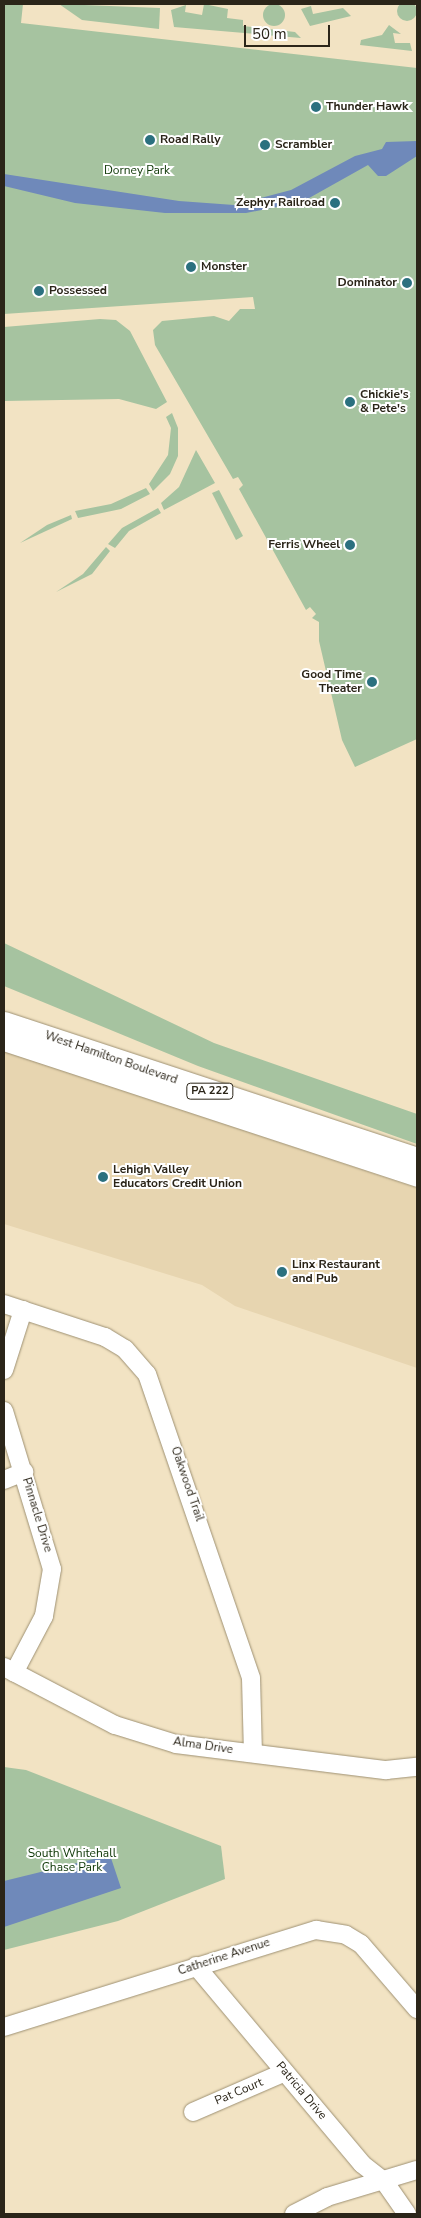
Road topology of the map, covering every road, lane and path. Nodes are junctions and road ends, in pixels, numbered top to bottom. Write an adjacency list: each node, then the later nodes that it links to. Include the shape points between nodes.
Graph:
1 (4, 1022): 3 (main road, West Hamilton Boulevard / PA 222)
2 (4, 1040): 4 (main road, West Hamilton Boulevard / PA 222)
3 (417, 1158)
4 (417, 1176)
5 (4, 1304): 6 (street, Oakwood Trail)
6 (23, 1310): 7 (street); 12 (street, Oakwood Trail, via 111,1340 137,1361 151,1381 251,1678)
7 (4, 1370)
8 (4, 1411): 9 (street, Pinnacle Drive)
9 (24, 1472): 10 (street); 11 (street, Pinnacle Drive, via 52,1569 44,1616)
10 (4, 1480)
11 (9, 1670): 12 (street, Alma Drive, via 145,1736)
12 (253, 1753): 13 (street, Alma Drive, via 386,1770)
13 (417, 1767)
14 (196, 1966): 15 (street, Catherine Avenue, via 301,1932 332,1931 370,1952); 16 (street, Catherine Avenue); 17 (street, Patricia Drive)
15 (417, 2009)
16 (4, 2027)
17 (285, 2072): 18 (street, Pat Court); 20 (street, Patricia Drive, via 362,2164)
18 (193, 2112)
19 (417, 2170): 20 (street)
20 (384, 2181): 21 (street, via 327,2197); 22 (street, Patricia Drive)
21 (294, 2214)
22 (407, 2214)

